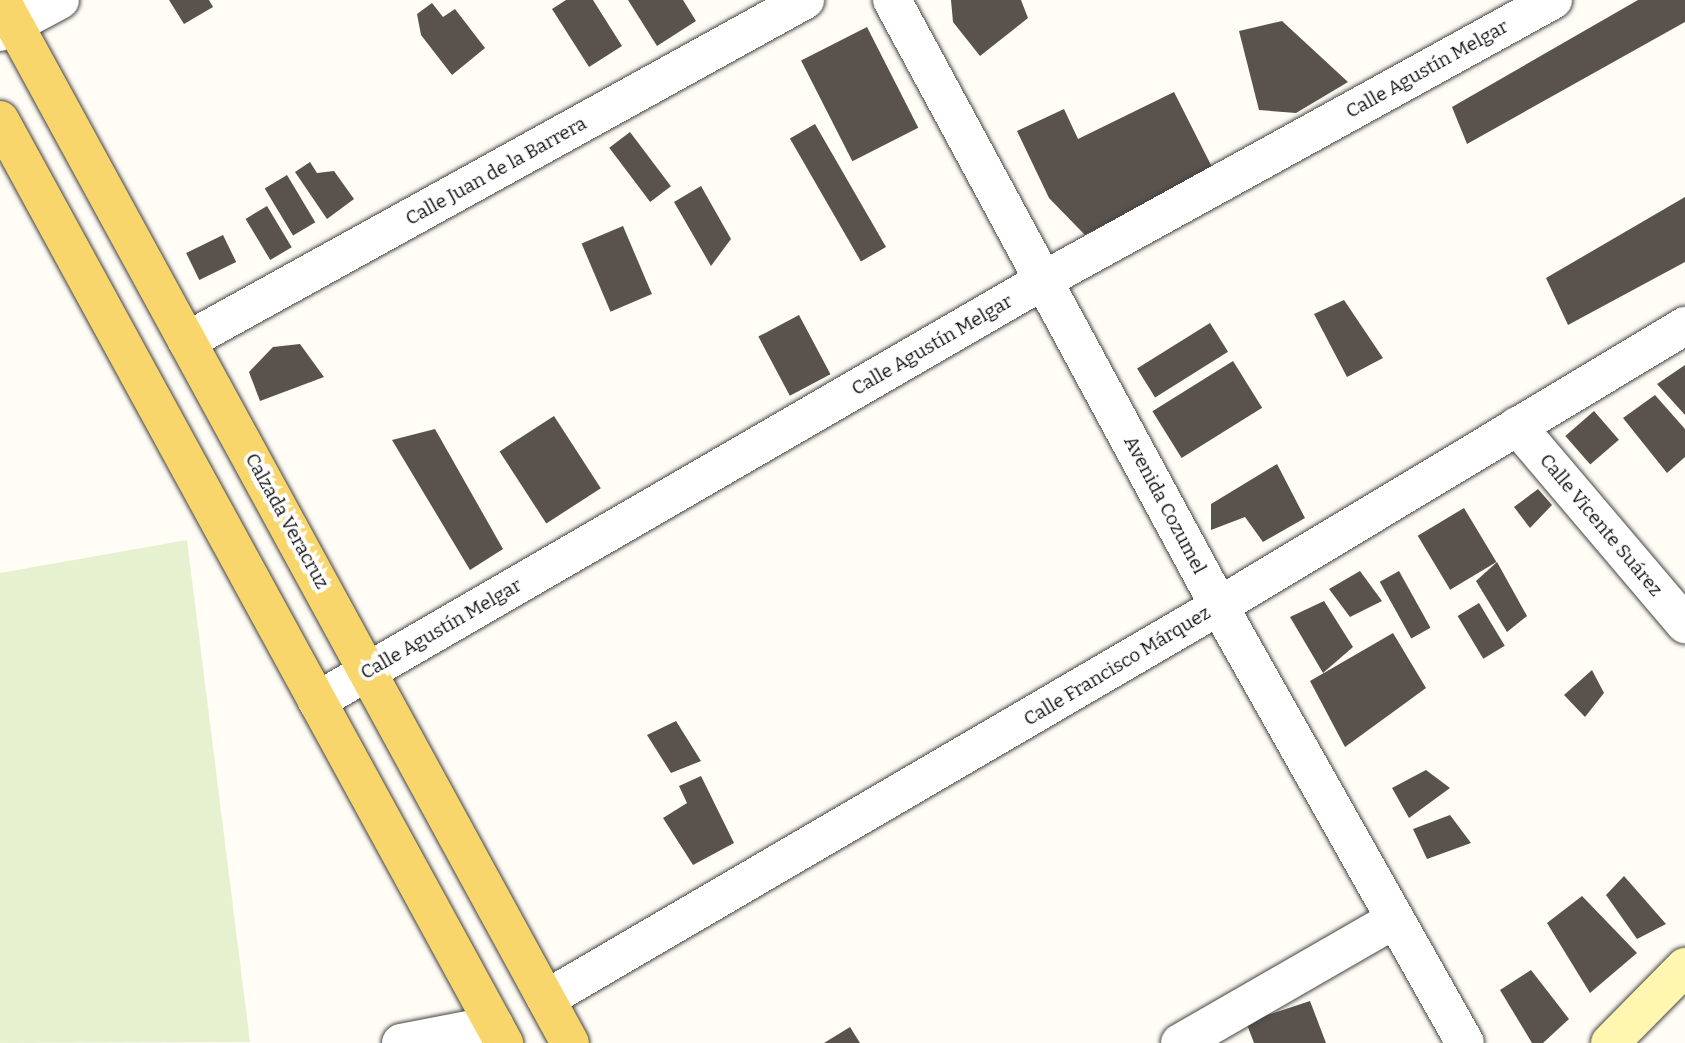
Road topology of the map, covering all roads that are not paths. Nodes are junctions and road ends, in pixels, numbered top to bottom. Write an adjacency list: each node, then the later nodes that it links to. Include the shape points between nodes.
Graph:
1 (60, 0): 5 (street)
2 (805, 0): 9 (street, Calle Juan de la Barrera)
3 (892, 0): 7 (street, Avenida Cozumel)
4 (1553, 0): 7 (street, Calle Agustín Melgar)
5 (5, 19): 9 (main road, Calzada Veracruz)
6 (0, 121): 14 (main road)
7 (1044, 280): 11 (street, Avenida Cozumel); 13 (street, Calle Agustín Melgar)
8 (1685, 326): 10 (street, Calle Francisco Márquez)
9 (187, 341): 13 (main road, Calzada Veracruz)
10 (1517, 426): 11 (street, Calle Francisco Márquez); 12 (street, Calle Vicente Suárez)
11 (1219, 606): 15 (street, Avenida Cozumel); 17 (street, Calle Francisco Márquez)
12 (1685, 624)
13 (370, 671): 14 (street, Calle Agustín Melgar); 17 (main road, Calzada Veracruz)
14 (317, 701): 18 (main road)
15 (1394, 920): 21 (street); 22 (street, Avenida Cozumel)
16 (1685, 967): 23 (main road)
17 (546, 999): 20 (main road, Calzada Veracruz)
18 (499, 1034): 19 (street)
19 (401, 1043)
20 (570, 1043)
21 (1181, 1043)
22 (1465, 1043)
23 (1609, 1043)

